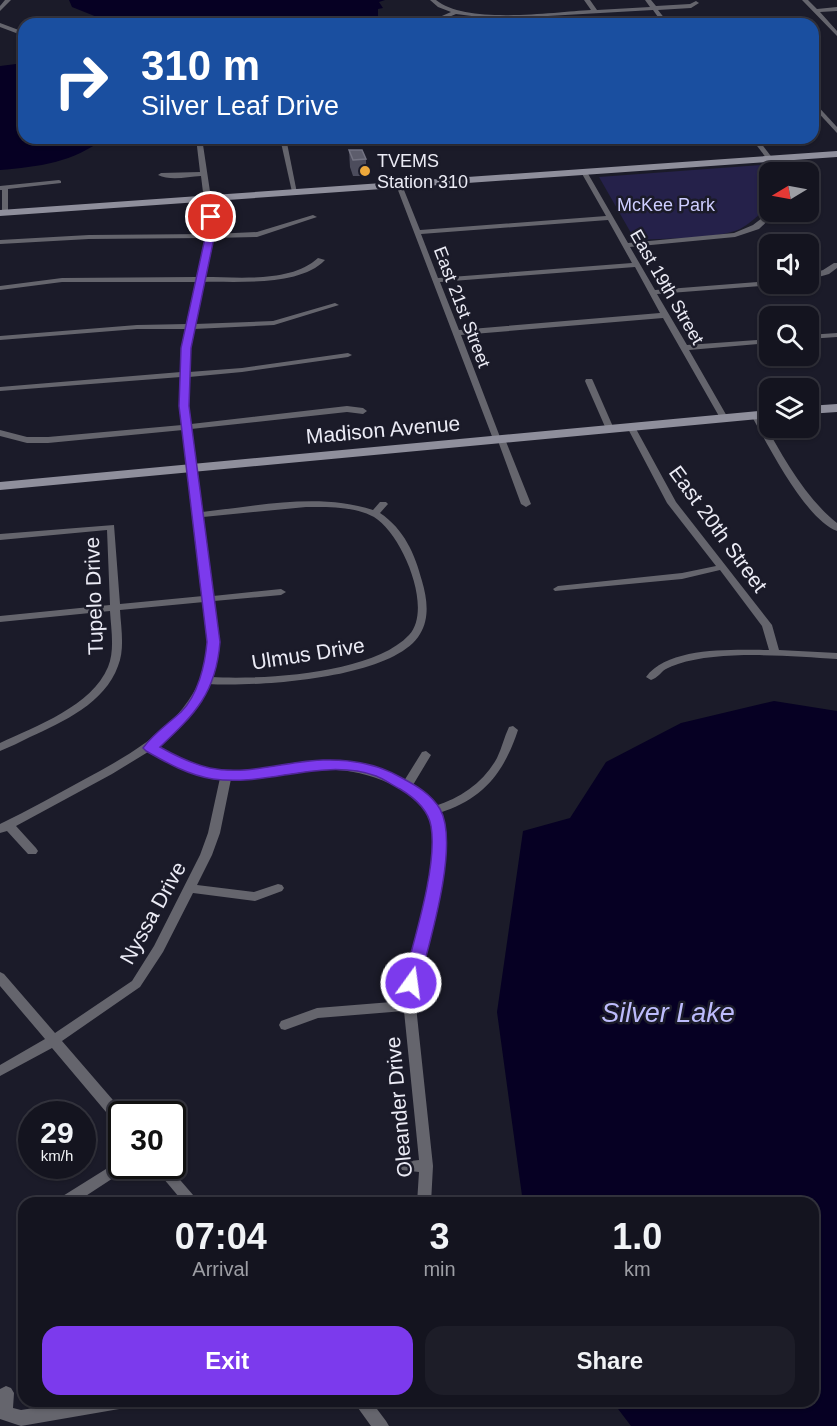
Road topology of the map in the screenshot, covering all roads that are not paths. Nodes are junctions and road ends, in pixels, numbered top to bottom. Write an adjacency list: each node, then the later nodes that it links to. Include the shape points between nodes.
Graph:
1 (8, 0): 8 (street)
2 (433, 0): 12 (street)
3 (587, 0): 10 (street)
4 (648, 0): 7 (street)
5 (805, 0): 11 (street)
6 (696, 3): 7 (street)
7 (654, 8): 10 (street); 14 (street)
8 (0, 9)
9 (837, 9): 11 (street)
10 (595, 11): 12 (street, via 500,17)
11 (815, 11): 16 (street)
12 (455, 12): 13 (street)
13 (442, 18)
14 (662, 18)
15 (819, 24): 16 (street)
16 (827, 24): 19 (street)
17 (0, 25): 18 (street)
18 (18, 32)
19 (837, 34)
20 (819, 110): 21 (street)
21 (837, 131)
22 (200, 144): 29 (street)
23 (284, 144): 34 (street)
24 (759, 144): 26 (street)
25 (837, 154): 26 (street)
26 (770, 159): 27 (street); 28 (street)
27 (772, 162)
28 (584, 172): 32 (street); 38 (street, East 19th Street)
29 (205, 174): 30 (street); 35 (street)
30 (161, 175)
31 (59, 182): 33 (street)
32 (399, 185): 34 (street); 40 (street, East 21st Street)
33 (3, 188): 36 (street)
34 (295, 192): 35 (street)
35 (208, 198): 36 (street); 41 (street)
36 (3, 213)
37 (313, 217): 41 (street, via 255,236)
38 (610, 219): 40 (street); 43 (street, East 19th Street)
39 (762, 222): 43 (street, via 735,236)
40 (417, 232): 49 (street, East 21st Street)
41 (210, 238): 42 (street, via 89,237); 48 (street)
42 (0, 242)
43 (625, 244): 45 (street, East 19th Street)
44 (321, 260): 48 (street, via 316,267 280,276)
45 (637, 265): 49 (street); 52 (street, East 19th Street)
46 (837, 265): 47 (street)
47 (819, 274)
48 (200, 280): 51 (street, via 62,280); 55 (street)
49 (435, 280): 56 (street, East 21st Street)
50 (759, 284): 52 (street)
51 (0, 288)
52 (652, 292): 54 (street, East 19th Street)
53 (335, 305): 55 (street, via 274,323)
54 (666, 315): 56 (street); 61 (street, East 19th Street)
55 (192, 325): 59 (street); 63 (street)
56 (456, 333): 76 (street, East 21st Street)
57 (837, 335): 58 (street)
58 (819, 336)
59 (0, 338)
60 (759, 342): 61 (street)
61 (684, 348): 71 (street, East 19th Street)
62 (348, 355): 63 (street)
63 (185, 374): 65 (street); 73 (street)
64 (589, 381): 74 (street)
65 (0, 388)
66 (837, 408): 67 (street)
67 (819, 409)
68 (363, 411): 73 (street, via 347,409)
69 (755, 415): 70 (street, Madison Avenue); 71 (street, Madison Avenue); 83 (street, via 799,487)
70 (759, 415)
71 (724, 418): 72 (street, Madison Avenue)
72 (632, 427): 74 (street, Madison Avenue); 85 (street, East 20th Street, via 672,503)
73 (187, 428): 75 (street, via 48,440); 77 (street)
74 (610, 429): 76 (street, Madison Avenue)
75 (0, 434)
76 (499, 439): 77 (street, Madison Avenue); 80 (street, East 21st Street)
77 (192, 468): 78 (street, Madison Avenue); 82 (street)
78 (0, 486)
79 (383, 504): 81 (street)
80 (526, 504)
81 (374, 513): 82 (street, via 315,504); 94 (street, Ulmus Drive, via 404,543 421,596 419,626 408,643 379,661 338,672 238,682)
82 (199, 515): 88 (street)
83 (837, 528)
84 (0, 537): 89 (street, Tupelo Drive, via 111,527)
85 (722, 567): 86 (street, via 682,576); 91 (street, East 20th Street, via 767,625)
86 (558, 589)
87 (281, 592): 88 (street)
88 (208, 599): 89 (street); 94 (street, via 214,642)
89 (115, 608): 90 (street); 96 (street, Tupelo Drive, via 117,656 107,680 75,709)
90 (0, 619)
91 (775, 652): 92 (street); 93 (street, via 687,659 659,668)
92 (837, 656)
93 (651, 677)
94 (206, 680): 97 (street, via 189,712)
95 (513, 730): 101 (street, via 507,749 485,784 462,801)
96 (0, 747)
97 (150, 748): 99 (street, via 184,766); 102 (street)
98 (426, 755): 100 (street)
99 (226, 774): 100 (street, via 347,766 381,772); 104 (street, Nyssa Drive, via 214,833)
100 (407, 786): 101 (street)
101 (434, 812): 107 (street, Oleander Drive, via 440,846 411,983)
102 (4, 827): 103 (street)
103 (32, 851)
104 (190, 888): 105 (street, via 255,897); 109 (street, Nyssa Drive, via 136,984)
105 (278, 888)
106 (0, 977): 109 (street)
107 (410, 1006): 108 (street, via 317,1013); 113 (street, Oleander Drive)
108 (285, 1025)
109 (53, 1041): 110 (street, Nyssa Drive); 111 (street)
110 (0, 1071)
111 (108, 1105)
112 (407, 1166): 113 (street)
113 (426, 1166): 118 (street, Oleander Drive)
114 (108, 1174): 116 (street)
115 (172, 1179): 117 (street)
116 (72, 1197)
117 (188, 1197)
118 (424, 1197)
119 (6, 1393): 120 (street, via 5,1413 21,1418)
120 (88, 1407)
121 (366, 1407): 122 (street)
122 (381, 1426)

